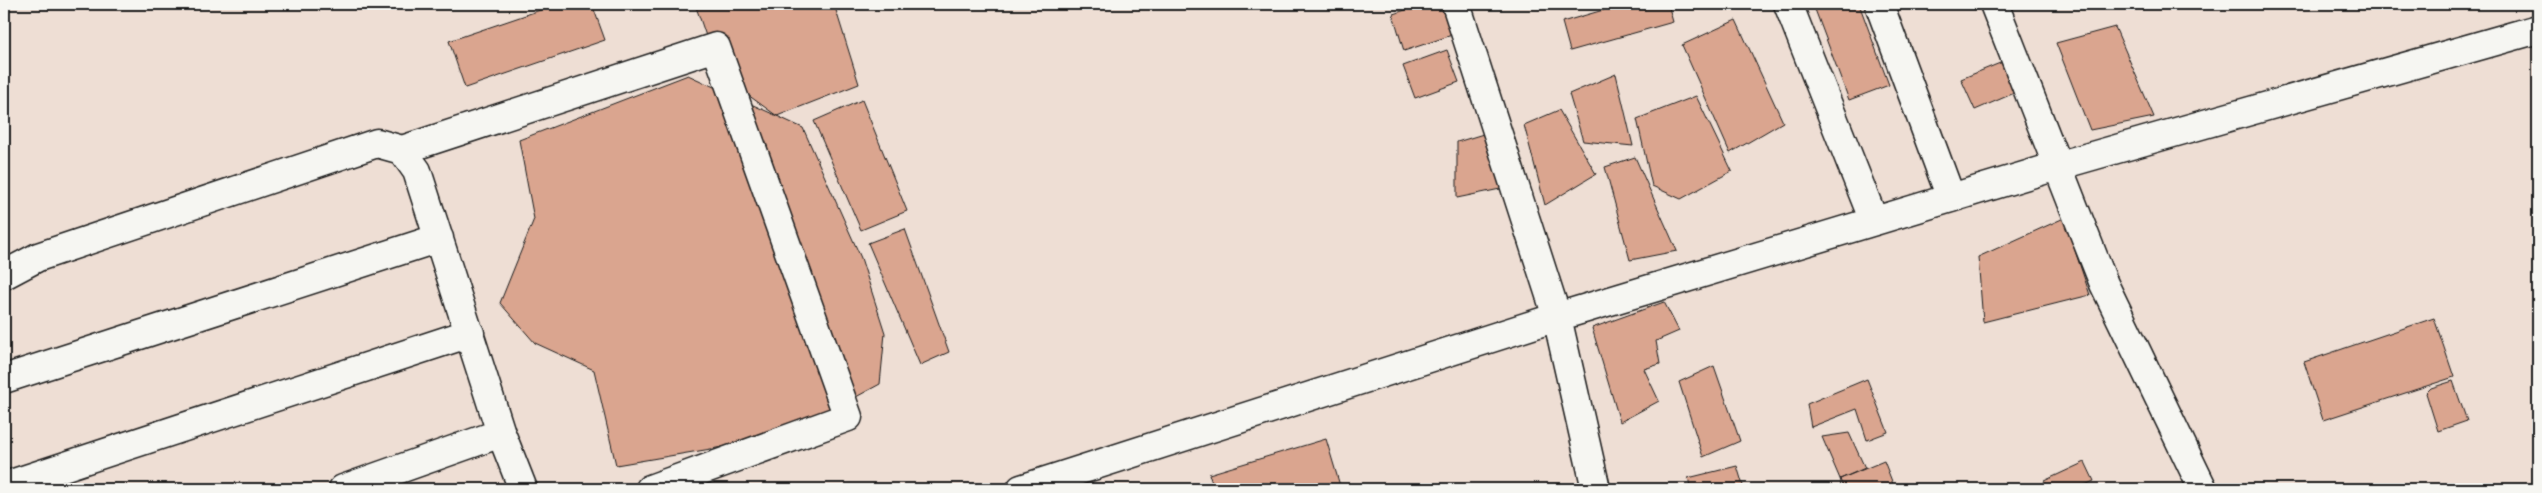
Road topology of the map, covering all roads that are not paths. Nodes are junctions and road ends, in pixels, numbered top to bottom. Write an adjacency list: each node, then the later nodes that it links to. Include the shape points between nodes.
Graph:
1 (1456, 4): 12 (street)
2 (1788, 4): 9 (street)
3 (1879, 4): 8 (street)
4 (1994, 4): 7 (street)
5 (2538, 29): 7 (street)
6 (402, 150): 10 (street, via 417,171); 11 (street, via 377,143 38,258); 19 (street, via 716,47 848,417)
7 (2057, 166): 8 (street); 22 (street, via 2104,284)
8 (1952, 198): 9 (street)
9 (1874, 221): 12 (street)
10 (439, 238): 13 (street); 14 (street)
11 (4, 275)
12 (1557, 316): 20 (street); 21 (street)
13 (470, 333): 15 (street); 16 (street)
14 (4, 379)
15 (502, 433): 17 (street); 18 (street)
16 (9, 479)
17 (343, 489)
18 (523, 489)
19 (650, 489)
20 (1021, 489)
21 (1596, 489)
22 (2203, 489)

